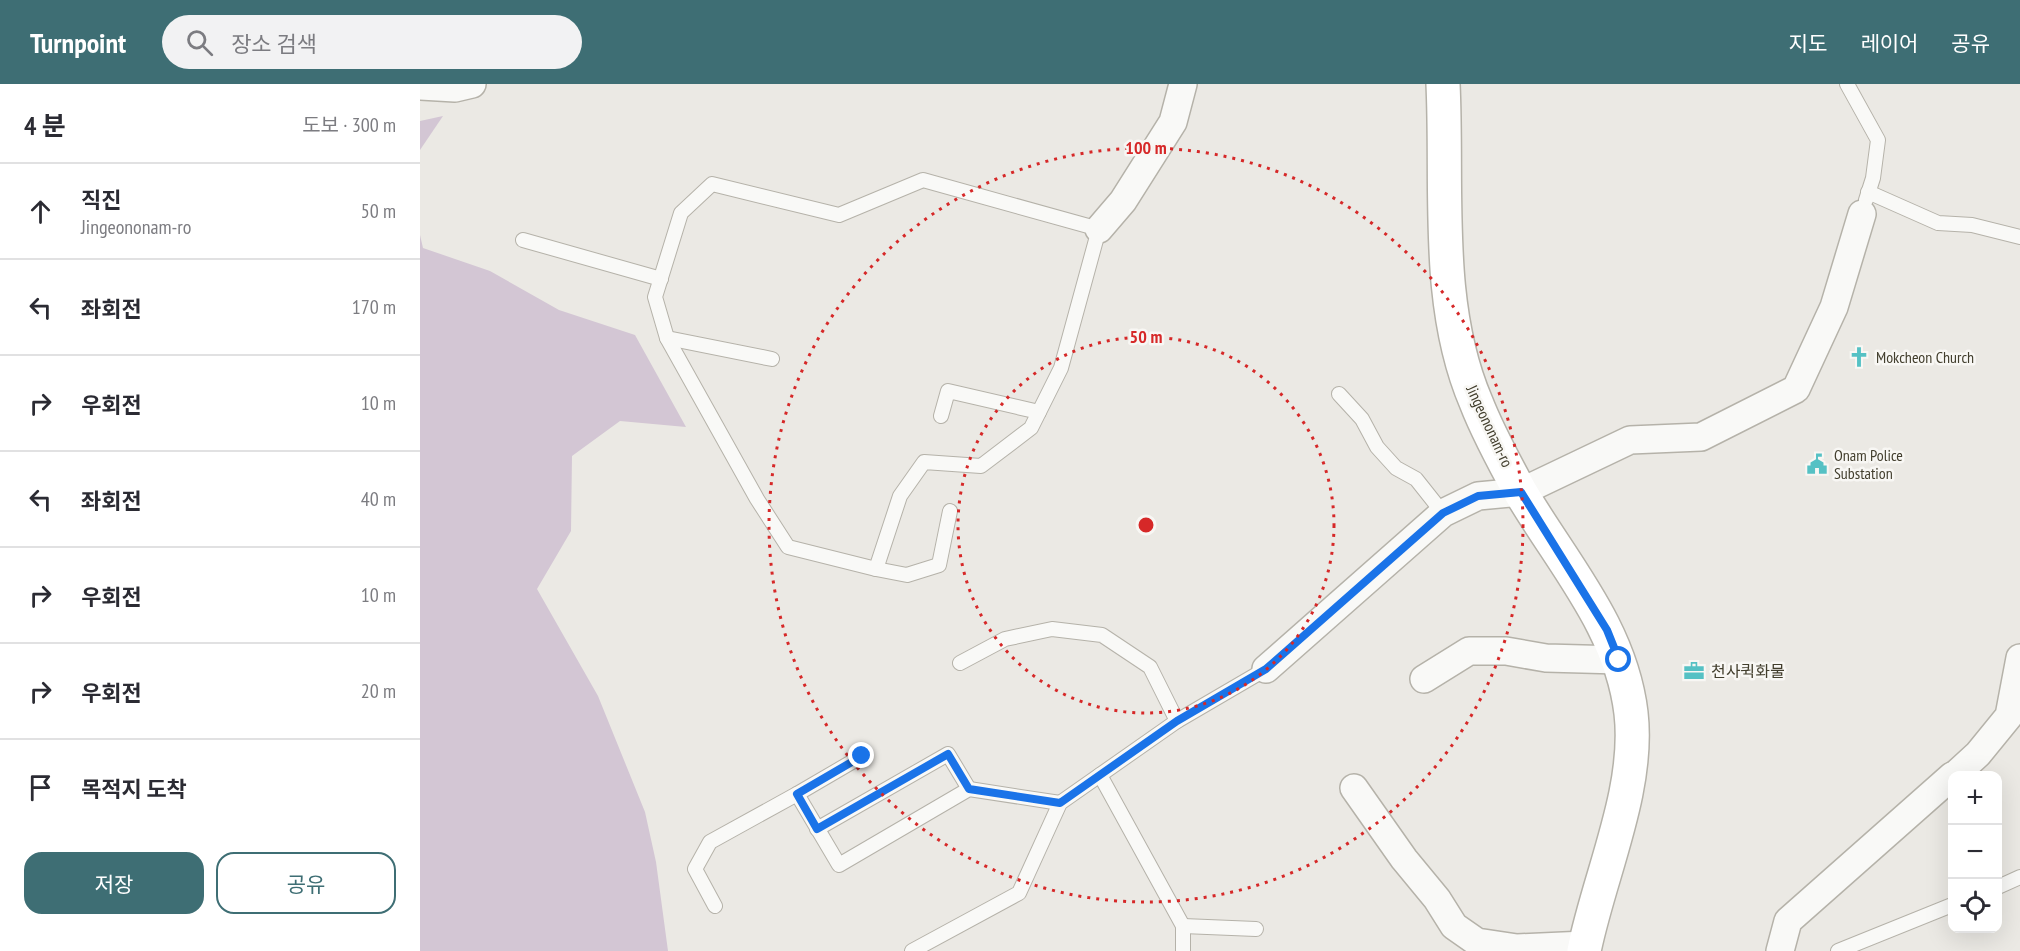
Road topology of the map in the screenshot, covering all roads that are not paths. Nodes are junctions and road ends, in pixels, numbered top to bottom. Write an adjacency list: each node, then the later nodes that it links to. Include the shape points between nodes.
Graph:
1 (472, 84): 5 (street, via 455,88)
2 (1183, 84): 7 (street, via 1173,122 1123,201)
3 (1443, 84): 16 (main road, Jingeononam-ro, via 1450,284 1456,343 1476,402)
4 (1847, 84): 6 (lane, via 1878,140)
5 (420, 86)
6 (1865, 203): 8 (lane, via 1938,223 1972,225); 16 (street, via 1834,308 1796,389 1701,436 1630,440)
7 (1099, 229): 10 (lane, via 923,180 839,215 712,184 681,213); 14 (lane, via 1061,368)
8 (2020, 237)
9 (523, 240): 10 (lane)
10 (661, 279): 11 (lane, via 655,297)
11 (667, 338): 12 (lane); 19 (lane, via 788,547)
12 (772, 359)
13 (1339, 394): 18 (lane, via 1362,419 1377,447 1396,468 1416,479)
14 (1039, 412): 15 (lane, via 948,391); 19 (lane, via 1031,428 981,466 924,462 900,496)
15 (941, 416)
16 (1521, 492): 18 (street, via 1478,496); 21 (main road, Jingeononam-ro, via 1607,630)
17 (950, 511): 19 (lane, via 939,566 907,575)
18 (1443, 513): 23 (street)
19 (876, 569)
20 (2020, 658): 27 (street, via 2009,716)
21 (1619, 660): 24 (street, via 1469,651); 41 (main road, Jingeononam-ro, via 1631,713 1631,752 1625,793)
22 (960, 663): 25 (lane, via 1005,639 1052,629 1102,635 1150,667)
23 (1266, 669): 25 (lane)
24 (1424, 679)
25 (1177, 721): 28 (lane)
26 (862, 756): 32 (lane)
27 (1959, 771)
28 (1100, 775): 33 (lane); 39 (lane)
29 (1948, 780): 44 (street, via 1788,921)
30 (1354, 788): 41 (street, via 1454,926 1476,942 1517,948)
31 (969, 789): 33 (lane); 34 (lane, via 948,754); 34 (lane, via 839,865)
32 (797, 794): 34 (lane); 37 (lane, via 710,842 696,869)
33 (1060, 803): 42 (lane, via 1019,893)
34 (817, 829)
35 (2020, 877): 36 (lane)
36 (2002, 884)
37 (715, 906)
38 (1948, 907): 45 (lane)
39 (1183, 926): 40 (lane); 43 (lane)
40 (1256, 929)
41 (1584, 948)
42 (912, 951)
43 (1183, 951)
44 (1780, 951)
45 (1838, 951)

